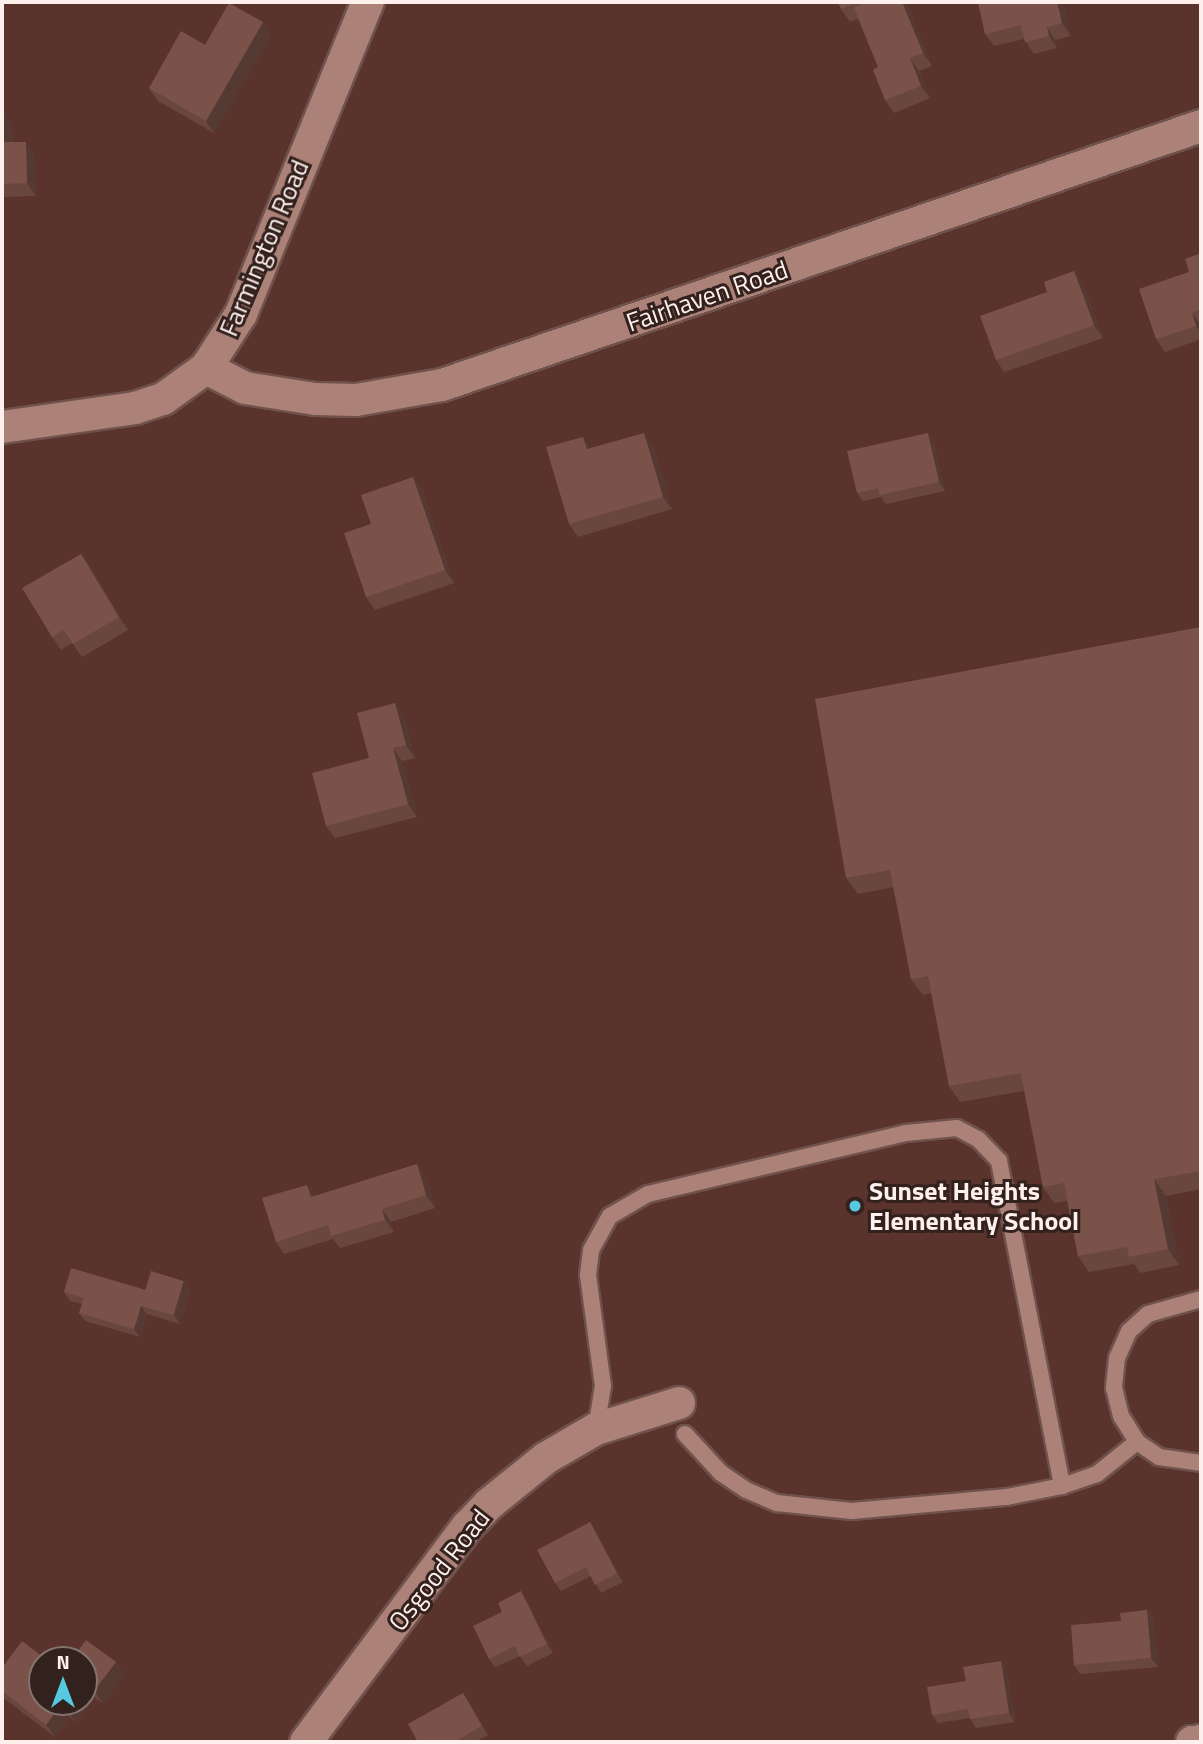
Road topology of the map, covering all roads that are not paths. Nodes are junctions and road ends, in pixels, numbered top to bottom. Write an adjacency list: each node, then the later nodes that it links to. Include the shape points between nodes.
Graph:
1 (368, 2): 3 (street, Farmington Road, via 241,314)
2 (1201, 126): 3 (street, Fairhaven Road, via 442,385 356,400 315,399 245,387)
3 (206, 368): 4 (street, Farmington Road, via 163,399 135,408)
4 (2, 427)
5 (1201, 1299): 9 (lane, via 1149,1314 1129,1332 1121,1349 1114,1388 1121,1416)
6 (679, 1403): 7 (street, Osgood Road)
7 (596, 1429): 11 (lane, via 603,1386 588,1275 598,1232 610,1216 648,1194 927,1129 957,1128 978,1139 999,1161); 13 (street, Osgood Road, via 545,1458 467,1527)
8 (685, 1434): 11 (lane, via 721,1473 746,1490 812,1510 915,1507)
9 (1137, 1441): 10 (lane, via 1159,1457); 11 (lane, via 1097,1474)
10 (1201, 1463)
11 (1062, 1486)
12 (1201, 1741): 14 (street)
13 (306, 1742)
14 (1192, 1742)

